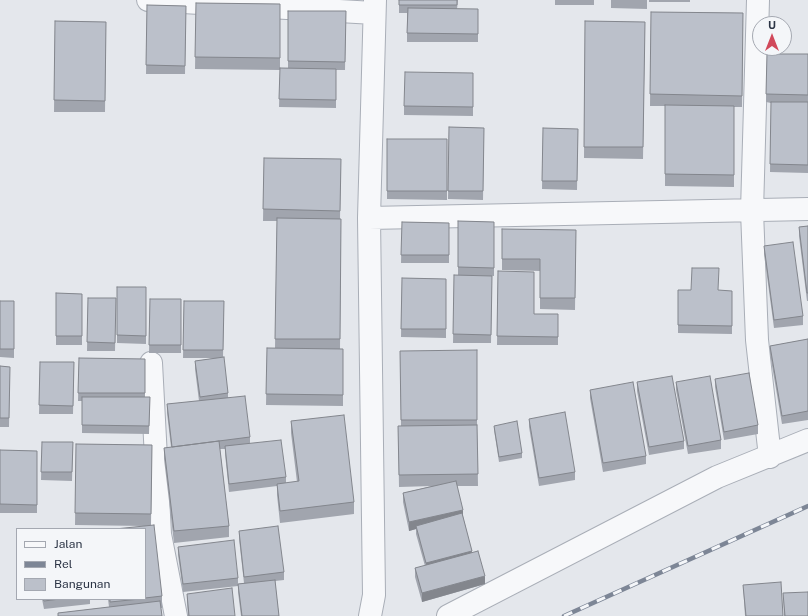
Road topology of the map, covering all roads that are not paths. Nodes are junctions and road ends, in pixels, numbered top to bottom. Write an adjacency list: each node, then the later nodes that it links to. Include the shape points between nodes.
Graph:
1 (148, 0): 3 (street)
2 (758, 0): 5 (street)
3 (374, 6): 6 (street)
4 (808, 209): 5 (street)
5 (752, 211): 6 (street); 9 (street, via 757,340)
6 (369, 218): 11 (street, via 374,595)
7 (151, 364): 10 (street, via 160,534)
8 (808, 440): 9 (street)
9 (770, 457): 12 (street, via 717,477)
10 (176, 616)
11 (370, 616)
12 (448, 616)

